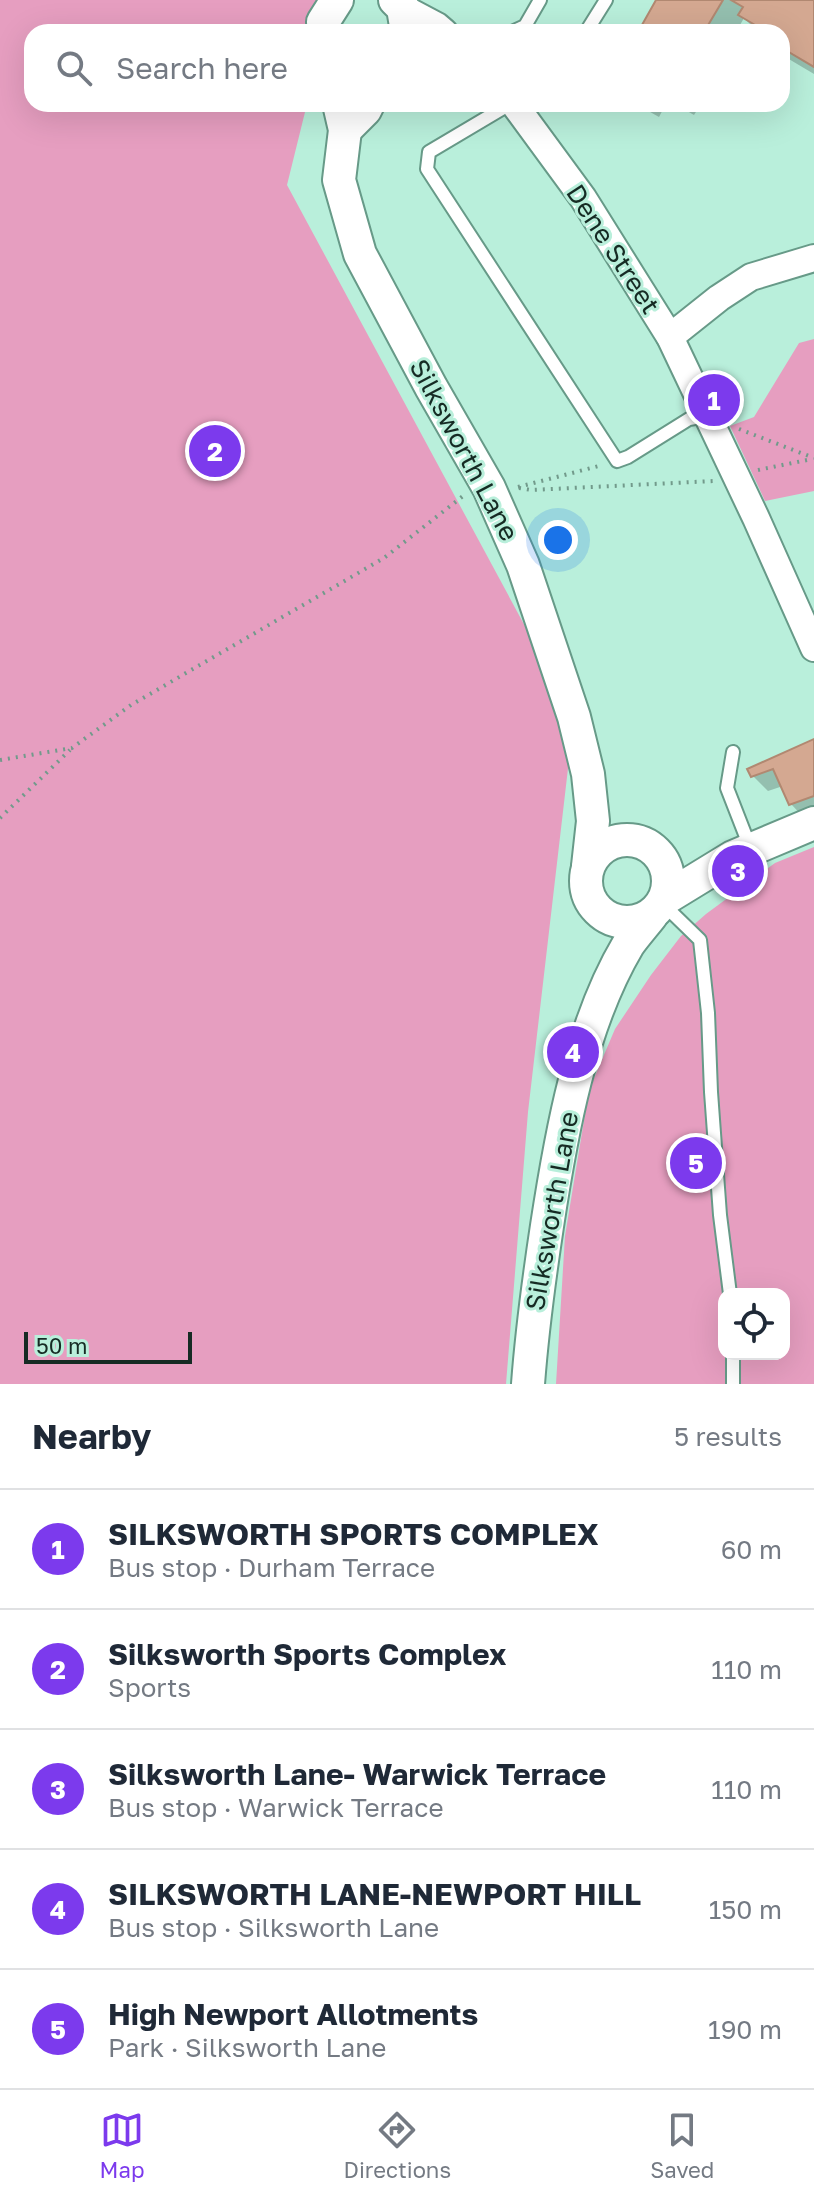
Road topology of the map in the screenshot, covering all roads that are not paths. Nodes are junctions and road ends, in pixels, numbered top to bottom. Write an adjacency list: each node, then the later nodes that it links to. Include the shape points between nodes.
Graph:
1 (337, 0): 5 (street)
2 (540, 0): 7 (lane)
3 (606, 0): 8 (lane)
4 (401, 13): 6 (street)
5 (323, 24)
6 (431, 24)
7 (532, 24)
8 (591, 24)
9 (498, 112): 14 (lane, via 429,152 427,169 617,461 689,419)
10 (518, 112): 13 (street, Dene Street, via 583,198)
11 (342, 117): 18 (street, Silksworth Lane, via 339,180 360,254 489,488 523,565)
12 (814, 258): 13 (street, Dene Street, via 751,277)
13 (670, 337): 14 (street)
14 (707, 416): 15 (street)
15 (805, 608): 16 (street)
16 (814, 648)
17 (733, 752): 21 (lane, via 727,788)
18 (588, 774): 20 (street, Silksworth Lane, via 615,815); 22 (street, Silksworth Lane, via 593,821)
19 (814, 823): 21 (street)
20 (649, 847): 21 (street, via 702,859); 22 (street, via 626,839 611,843); 23 (street, Silksworth Lane, via 667,867 669,885)
21 (742, 854): 23 (street)
22 (588, 866): 24 (street, Silksworth Lane, via 586,891)
23 (660, 906): 24 (street, via 635,923); 25 (street, Silksworth Lane, via 629,944); 26 (lane, via 700,940)
24 (602, 915): 25 (street, Silksworth Lane, via 607,951)
25 (603, 996): 28 (street, Silksworth Lane, via 558,1152)
26 (729, 1288)
27 (733, 1360): 29 (lane)
28 (528, 1384)
29 (733, 1384)

